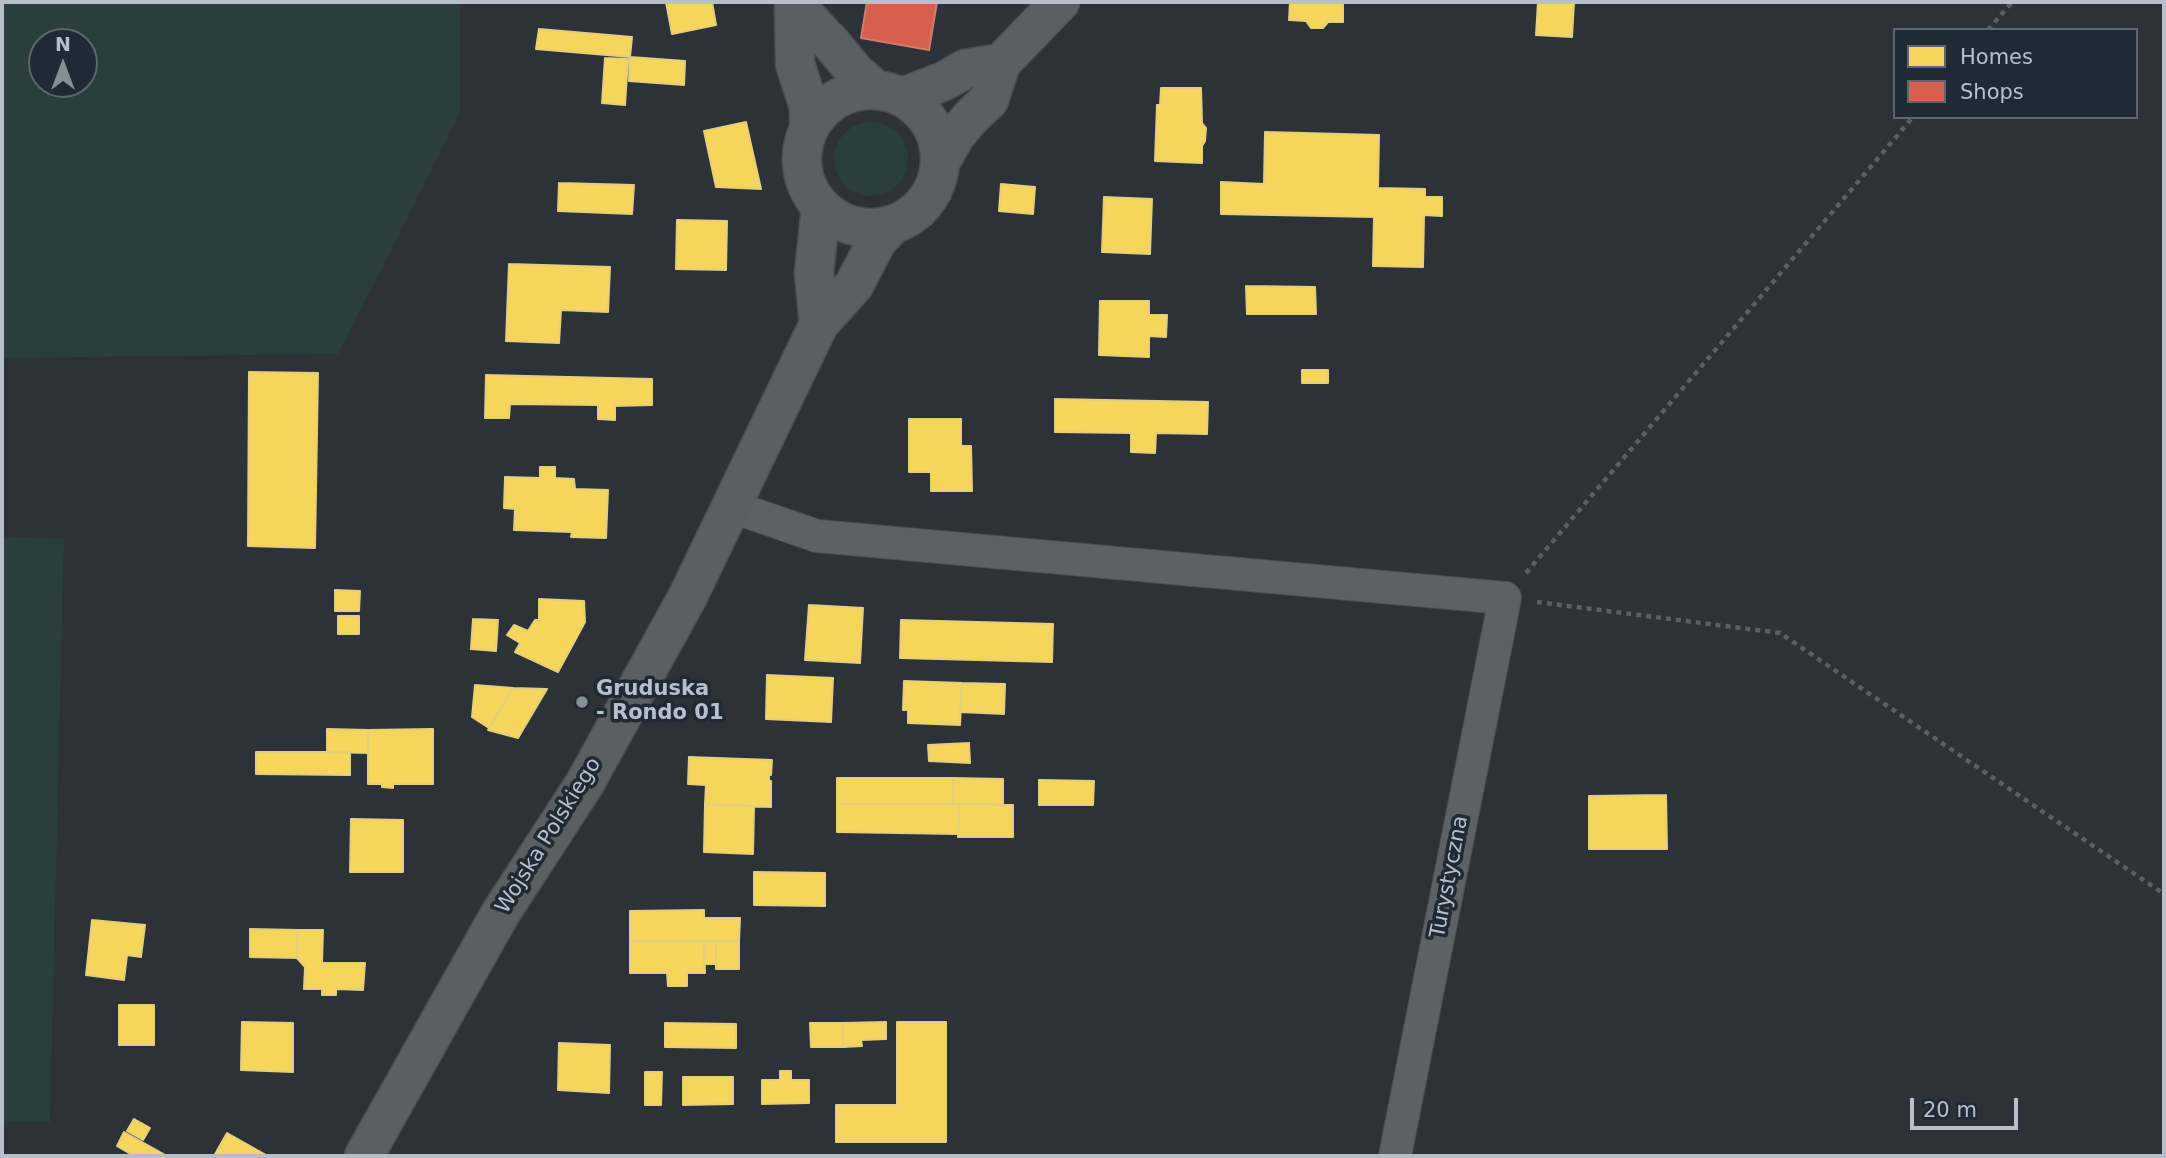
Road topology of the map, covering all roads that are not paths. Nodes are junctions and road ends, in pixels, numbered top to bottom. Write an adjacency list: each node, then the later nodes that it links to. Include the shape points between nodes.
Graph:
1 (1060, 2): 3 (main road)
2 (794, 3): 4 (main road, via 855,72); 5 (main road, via 795,64 809,107)
3 (1001, 62): 4 (main road); 6 (main road, via 989,100 956,136)
4 (890, 93): 5 (main road, via 860,90 844,95 818,114); 6 (main road, via 919,108 931,124)
5 (809, 128): 7 (main road, via 803,144 803,169 810,193)
6 (946, 178): 8 (main road, via 938,178 932,194 908,218)
7 (821, 207): 8 (main road, via 846,224 862,228); 9 (main road, via 814,273)
8 (910, 226): 9 (main road, Wojska Polskiego, via 877,242 854,285)
9 (819, 324): 10 (main road, Wojska Polskiego)
10 (730, 506): 11 (main road, Wojska Polskiego, via 688,596 584,783 500,914); 12 (street, Turystyczna, via 817,536 1505,597)
11 (364, 1156)
12 (1395, 1156)

